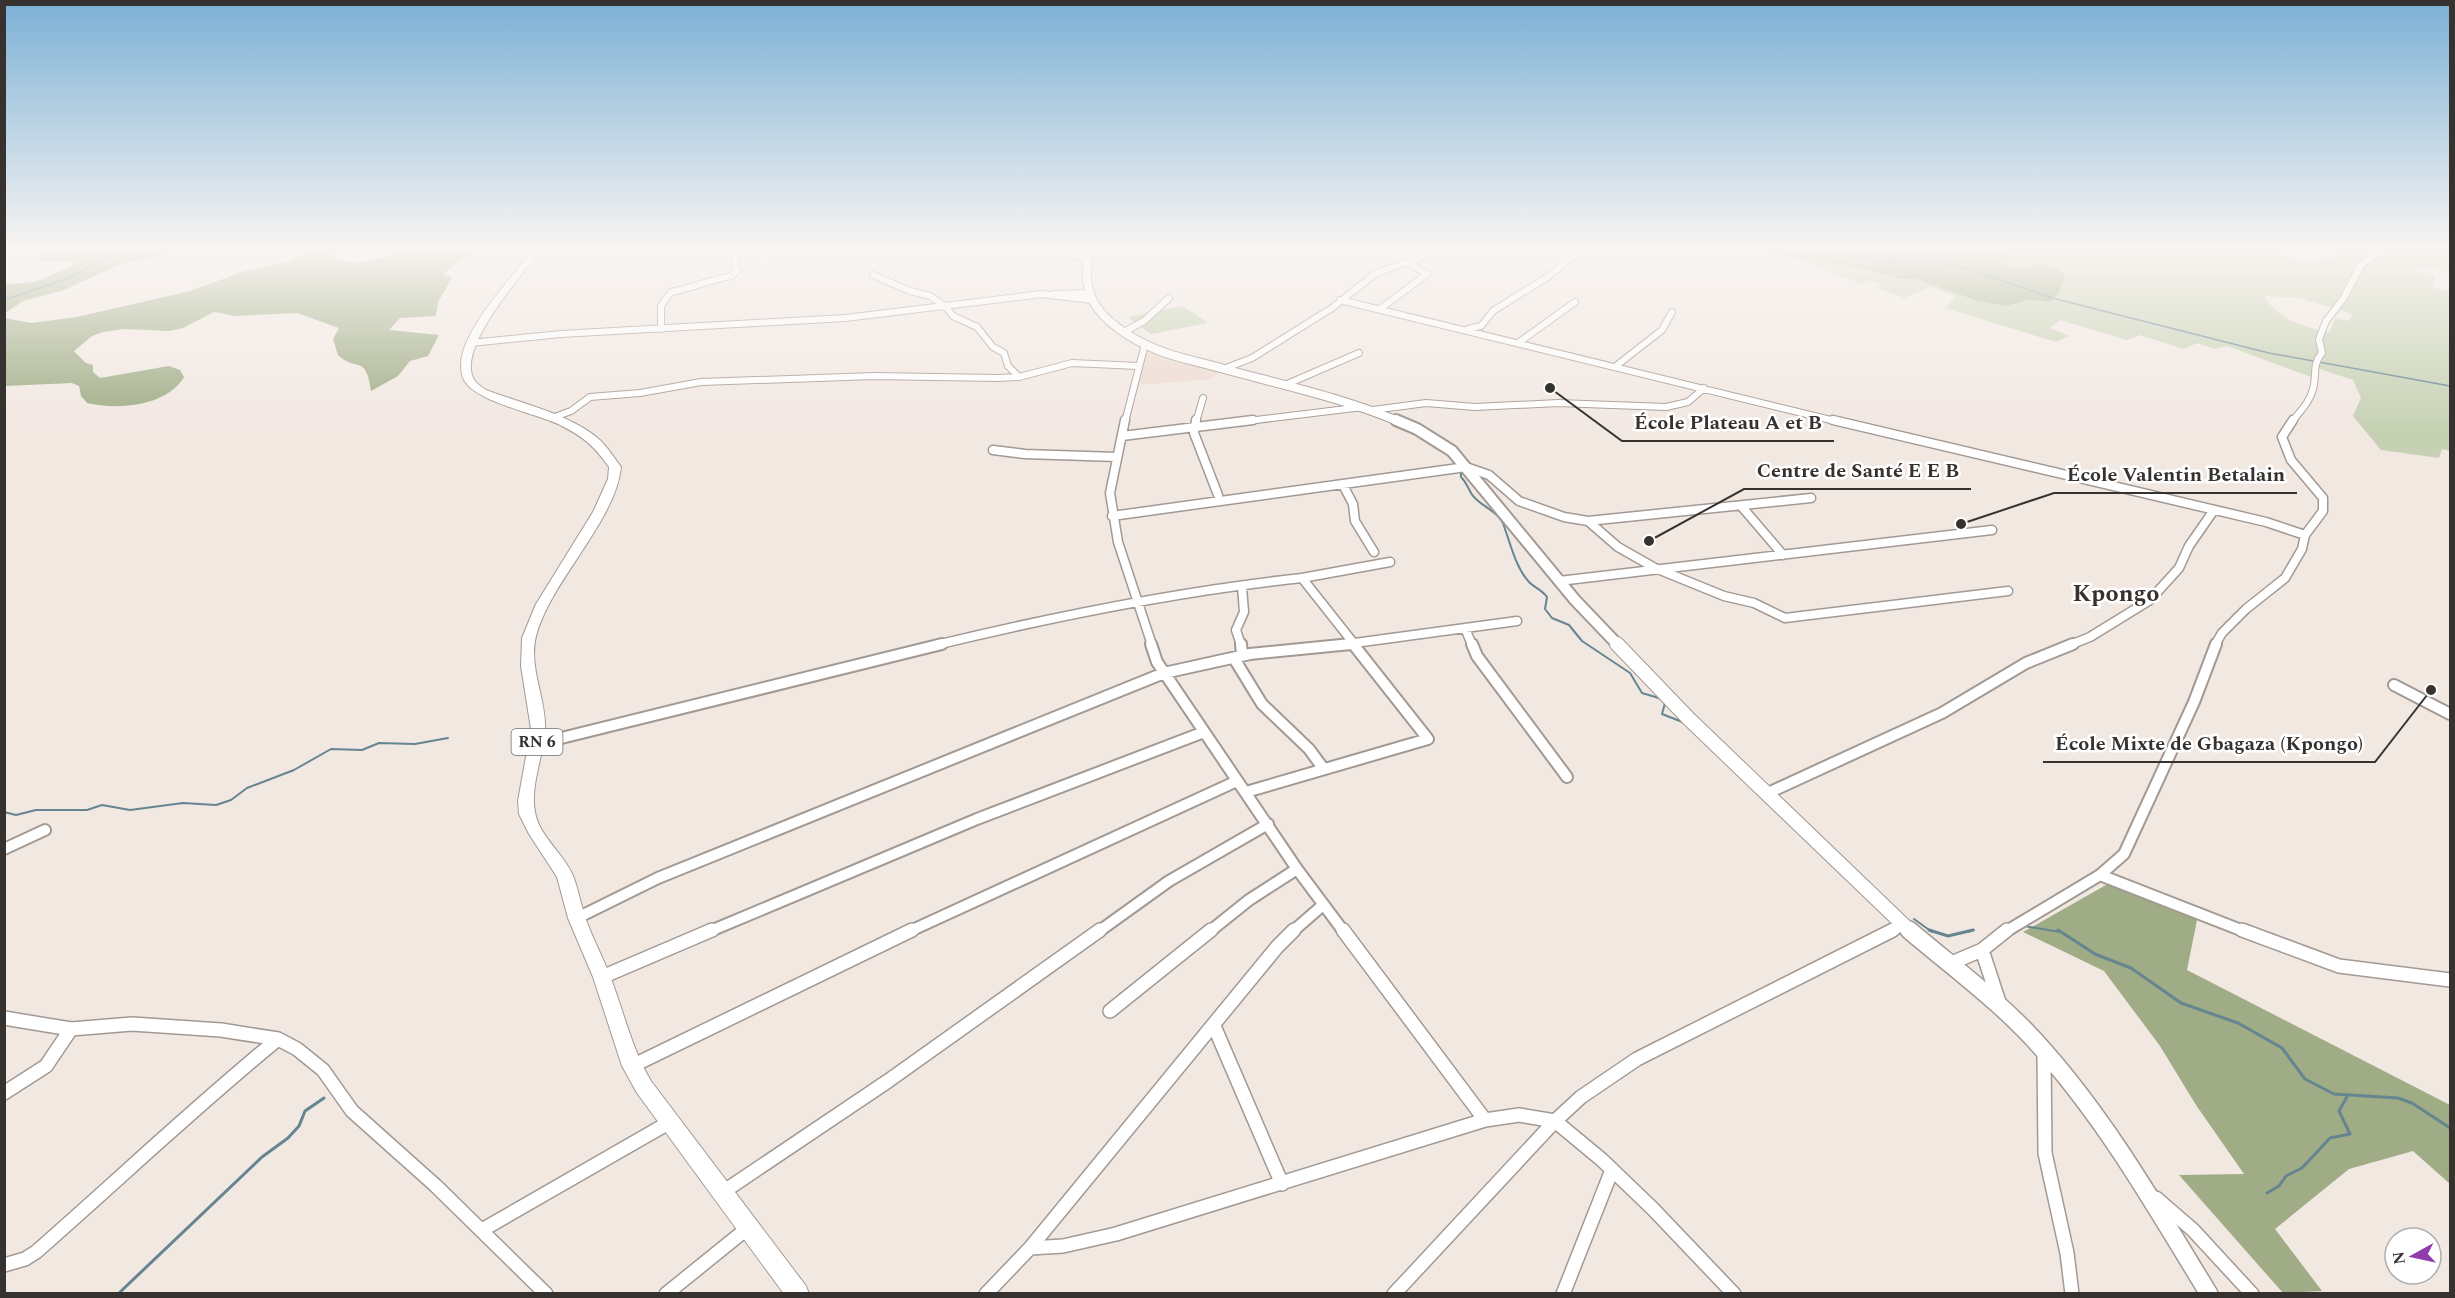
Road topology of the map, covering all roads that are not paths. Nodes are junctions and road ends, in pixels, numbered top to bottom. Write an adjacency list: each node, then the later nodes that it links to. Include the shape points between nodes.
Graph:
1 (946, 307): 24 (street, via 953,316 977,327 993,347 1004,353 1008,366)
2 (493, 308): 17 (main road, RN 6)
3 (661, 308): 14 (street)
4 (941, 308): 14 (street, via 845,318)
5 (1099, 308): 16 (main road)
6 (1159, 308): 16 (street)
7 (1332, 308): 23 (street, via 1252,358)
8 (1374, 308): 12 (street)
9 (1498, 308): 15 (street, via 1481,326)
10 (1567, 308): 18 (street)
11 (2336, 308): 43 (street, via 2319,339 2322,353 2315,361 2317,379 2312,398 2282,437 2291,460 2324,498 2324,511)
12 (1380, 309): 15 (street)
13 (1672, 312): 22 (street, via 1662,330)
14 (661, 329): 17 (street)
15 (1465, 330): 18 (street)
16 (1124, 332): 19 (main road)
17 (471, 343): 29 (main road, RN 6, via 466,370 475,387 500,401)
18 (1518, 343): 22 (street)
19 (1145, 344): 21 (street); 23 (main road)
20 (1359, 353): 25 (street)
21 (1138, 366): 24 (street, via 1072,363); 31 (street)
22 (1616, 366): 26 (street)
23 (1226, 368): 25 (main road)
24 (1020, 377): 29 (street, via 874,376 701,382 590,397 571,411)
25 (1285, 385): 28 (main road)
26 (1704, 388): 28 (street, via 1688,402 1659,407 1558,403 1475,407 1426,403); 39 (street)
27 (1203, 398): 30 (street)
28 (1369, 409): 30 (street); 34 (main road, via 1437,440)
29 (552, 418): 61 (main road, RN 6, via 597,443 614,463 615,473 599,513 542,604 529,638 528,666)
30 (1194, 427): 31 (street); 36 (street)
31 (1122, 436): 33 (street)
32 (993, 450): 33 (street)
33 (1117, 457): 40 (street, via 1111,482)
34 (1462, 468): 35 (street); 41 (street, via 1489,475 1520,501); 49 (main road)
35 (1343, 486): 40 (street); 44 (street, via 1353,504 1355,521)
36 (1218, 495)
37 (1811, 498): 38 (street)
38 (1742, 507): 41 (street); 45 (street)
39 (2214, 510): 43 (street); 66 (street, via 2188,546 2179,568 2150,600 2127,615 2090,637 2026,663 1942,713)
40 (1112, 516): 52 (street)
41 (1588, 522): 47 (street, via 1618,547)
42 (1992, 530): 45 (street)
43 (2305, 534): 71 (street, via 2302,549 2285,578 2222,633 2132,841 2124,854)
44 (1374, 552)
45 (1782, 555): 47 (street)
46 (1390, 562): 48 (street)
47 (1655, 568): 49 (street); 51 (street, via 1785,618)
48 (1302, 578): 50 (street); 55 (street)
49 (1560, 582): 66 (main road, via 1689,719)
50 (1242, 587): 52 (street); 56 (street, via 1244,612 1236,630)
51 (2008, 591)
52 (1137, 603): 57 (street); 61 (street, via 1022,624)
53 (1517, 621): 54 (street)
54 (1465, 628): 55 (street); 63 (street, via 1477,656)
55 (1352, 643): 56 (street); 62 (street, via 1428,739)
56 (1242, 656): 57 (street); 62 (street, via 1235,660 1262,704)
57 (1164, 673): 60 (street); 73 (street, via 658,878)
58 (2394, 685): 59 (street)
59 (2451, 714)
60 (1204, 732): 64 (street); 77 (street, via 938,833)
61 (537, 744): 73 (main road, RN 6, via 527,814 565,876)
62 (1323, 768): 65 (street)
63 (1568, 777)
64 (1237, 781): 65 (street); 86 (street, via 997,889)
65 (1246, 792): 67 (street)
66 (1768, 793): 74 (main road)
67 (1268, 824): 70 (street); 94 (street, via 1170,881 888,1081)
68 (45, 830): 69 (street)
69 (4, 849)
70 (1297, 869): 72 (street); 80 (street, via 1249,900)
71 (2100, 875): 75 (street, via 2019,921); 78 (street, via 2321,961)
72 (1323, 905): 82 (street, via 1277,947); 88 (street)
73 (577, 918): 77 (main road, RN 6)
74 (1903, 926): 76 (main road); 89 (street, via 1637,1059 1581,1097)
75 (1982, 950): 76 (street); 79 (street)
76 (1947, 965): 79 (main road)
77 (602, 977): 86 (main road, RN 6)
78 (2451, 980)
79 (2001, 1010): 85 (main road)
80 (1110, 1011)
81 (4, 1018): 83 (street)
82 (1214, 1026): 92 (street); 97 (street)
83 (71, 1029): 84 (street, via 132,1024 183,1026); 87 (street, via 46,1066)
84 (278, 1039): 96 (street, via 323,1070 352,1111); 98 (street, via 198,1105 149,1154 36,1252)
85 (2044, 1050): 93 (main road, via 2085,1100); 106 (street, via 2045,1153)
86 (632, 1066): 90 (main road, RN 6)
87 (4, 1093)
88 (1485, 1120): 89 (street, via 1519,1115); 92 (street)
89 (1555, 1121): 91 (street); 104 (street)
90 (670, 1122): 94 (main road, RN 6); 96 (street)
91 (1612, 1170): 99 (street); 105 (street)
92 (1282, 1184): 97 (street, via 1106,1237)
93 (2143, 1187): 107 (main road); 108 (street, via 2193,1230)
94 (723, 1192): 95 (main road, RN 6)
95 (749, 1227): 101 (street); 102 (main road, RN 6)
96 (482, 1230): 100 (street)
97 (1030, 1248): 103 (street)
98 (4, 1265)
99 (1728, 1291)
100 (546, 1293)
101 (666, 1293)
102 (798, 1293)
103 (986, 1293)
104 (1394, 1293)
105 (1563, 1293)
106 (2072, 1293)
107 (2210, 1293)
108 (2252, 1293)

